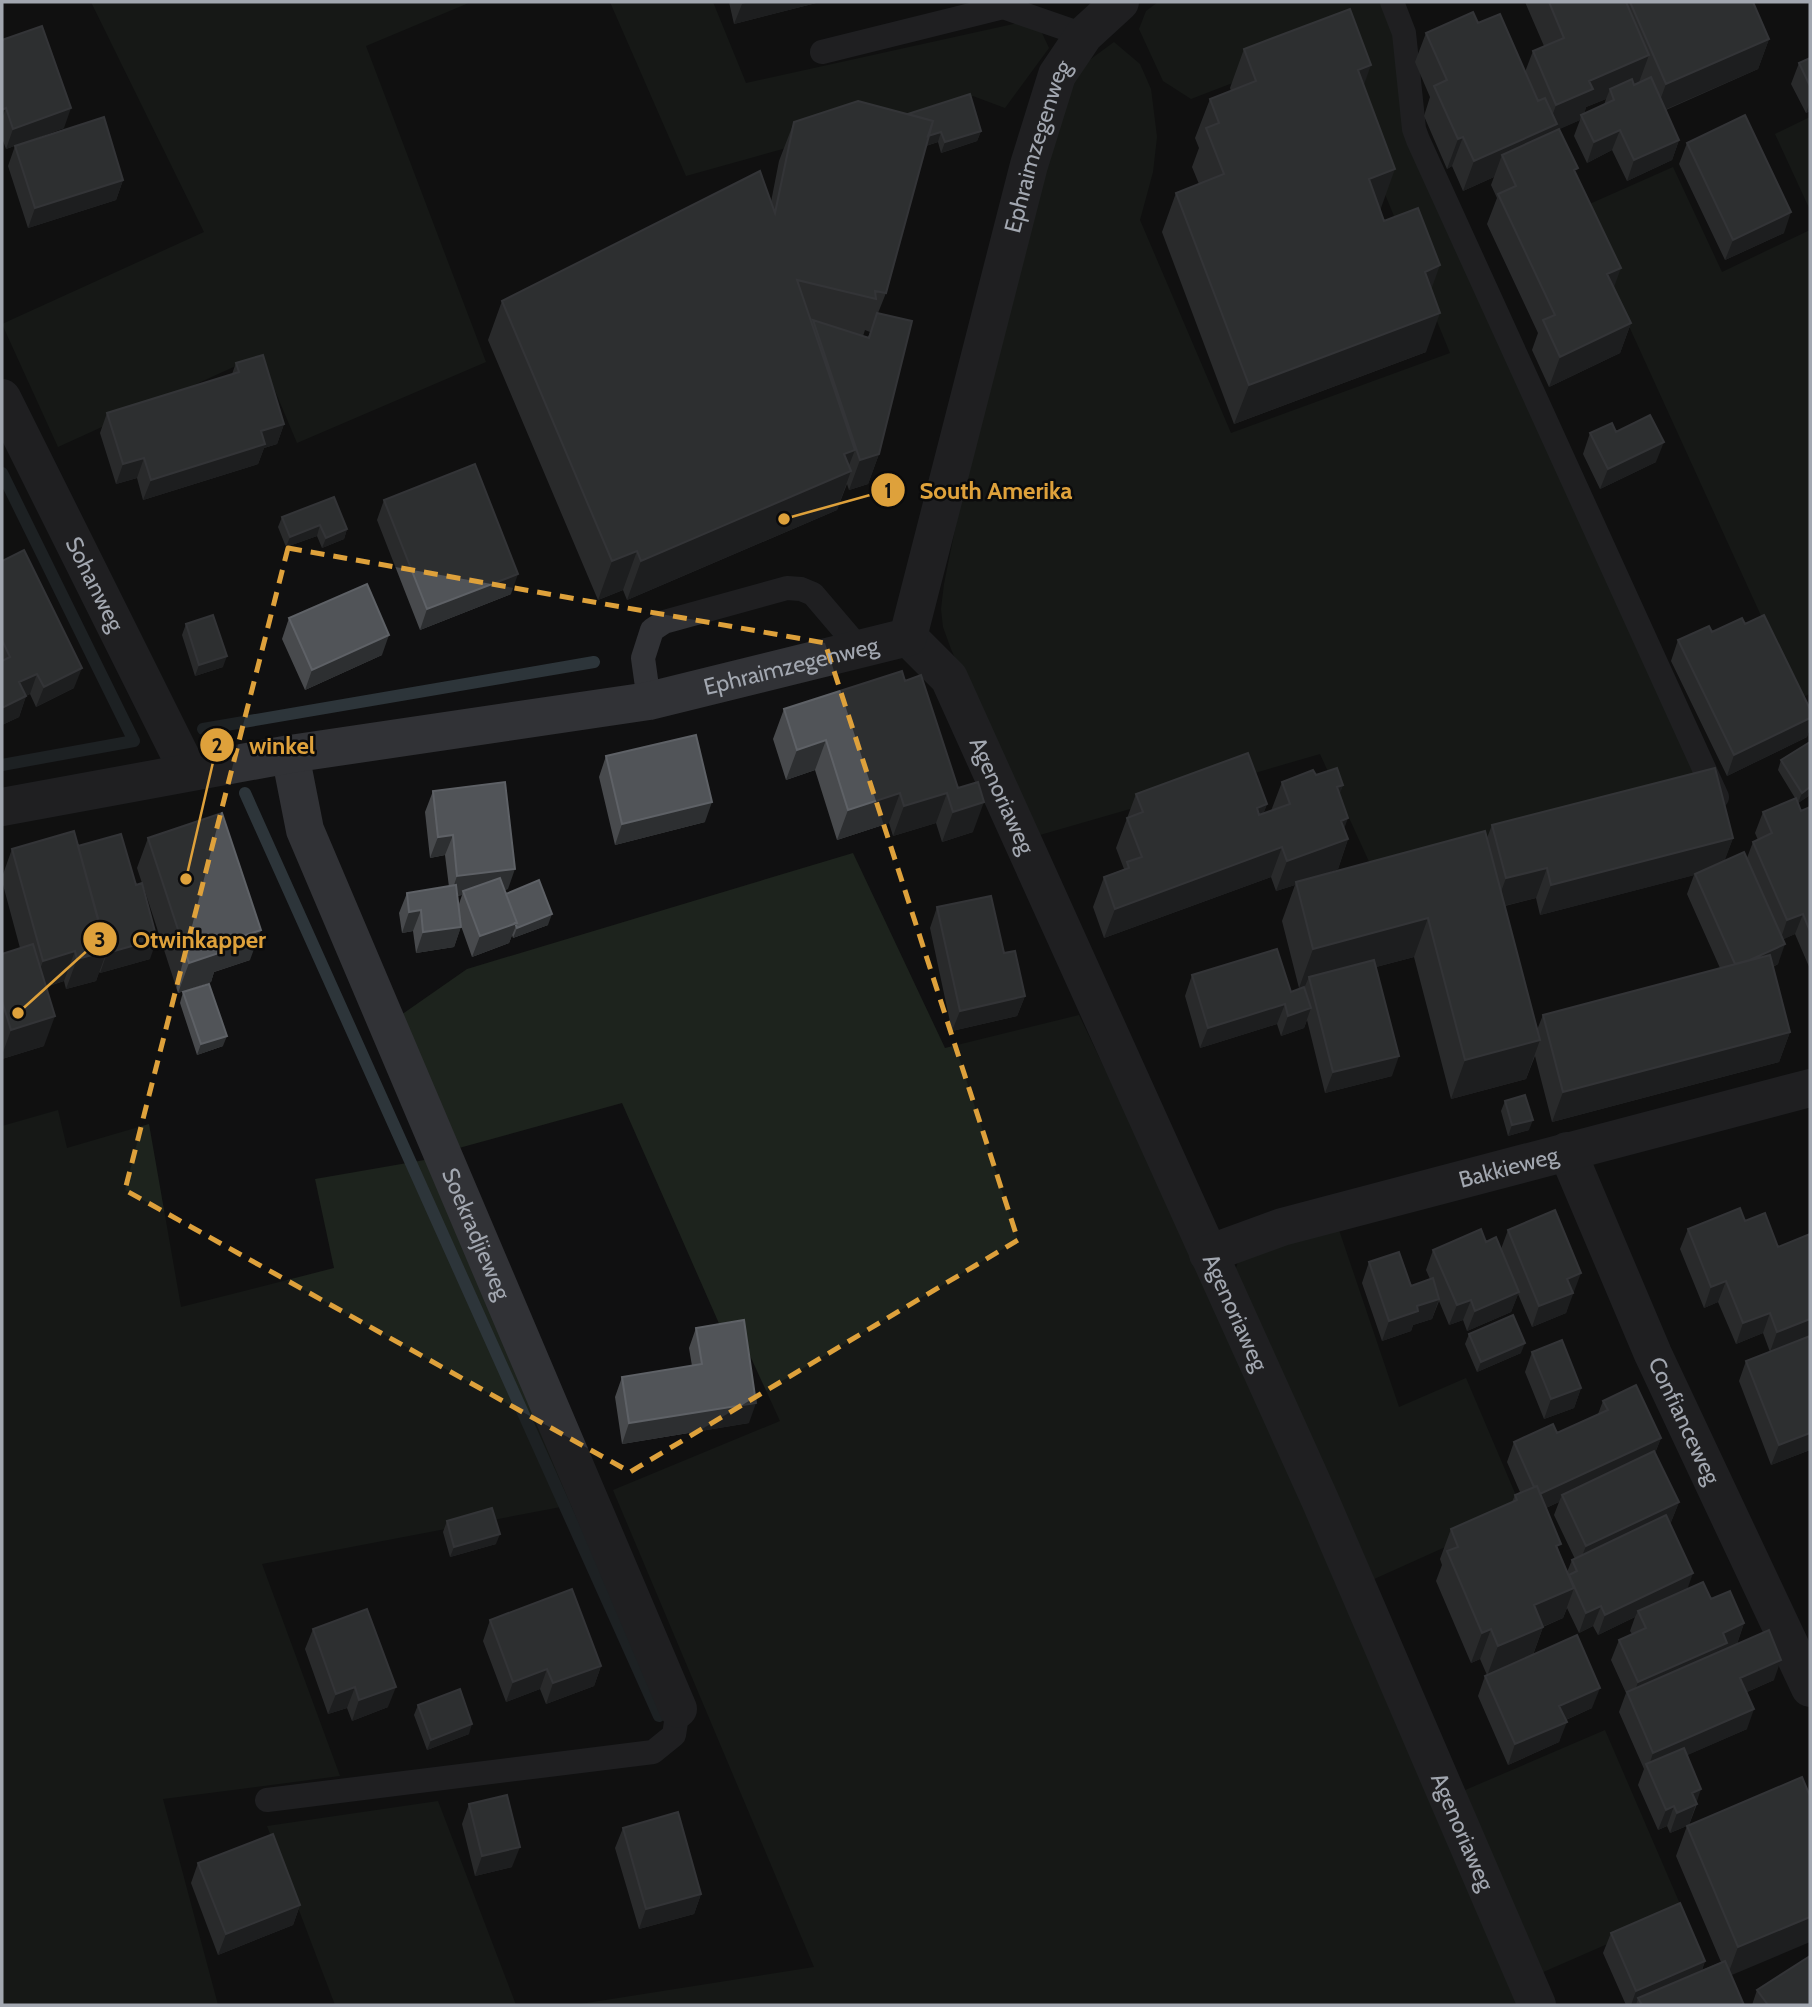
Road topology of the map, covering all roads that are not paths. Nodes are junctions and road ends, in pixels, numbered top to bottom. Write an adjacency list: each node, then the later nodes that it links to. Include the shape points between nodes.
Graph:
1 (1120, 2): 3 (street, Ephraimzegenweg)
2 (1392, 2): 11 (lane, via 1404,33 1418,140)
3 (1084, 35): 4 (lane, via 1003,7); 6 (street, Ephraimzegenweg, via 1057,75 1029,165)
4 (822, 52)
5 (2, 398): 10 (street, Sohanweg)
6 (908, 637): 7 (street, Ephraimzegenweg); 15 (street, Agenoriaweg, via 949,678)
7 (859, 648): 8 (street, Ephraimzegenweg); 8 (lane, via 813,594 787,588 664,622 652,630 643,658)
8 (649, 701): 9 (street, Ephraimzegenweg)
9 (290, 754): 10 (street, Ephraimzegenweg); 17 (street, Soekradjieweg, via 305,830)
10 (188, 771): 12 (street, Ephraimzegenweg)
11 (1717, 797)
12 (2, 807)
13 (1810, 1088): 14 (street, Bakkieweg)
14 (1567, 1151): 15 (street, Bakkieweg, via 1282,1227); 16 (street, Confianceweg, via 1653,1354)
15 (1208, 1254): 19 (street, Agenoriaweg, via 1320,1500)
16 (1810, 1688)
17 (678, 1709): 18 (lane, via 674,1735 653,1752)
18 (267, 1800)
19 (1537, 2005)

